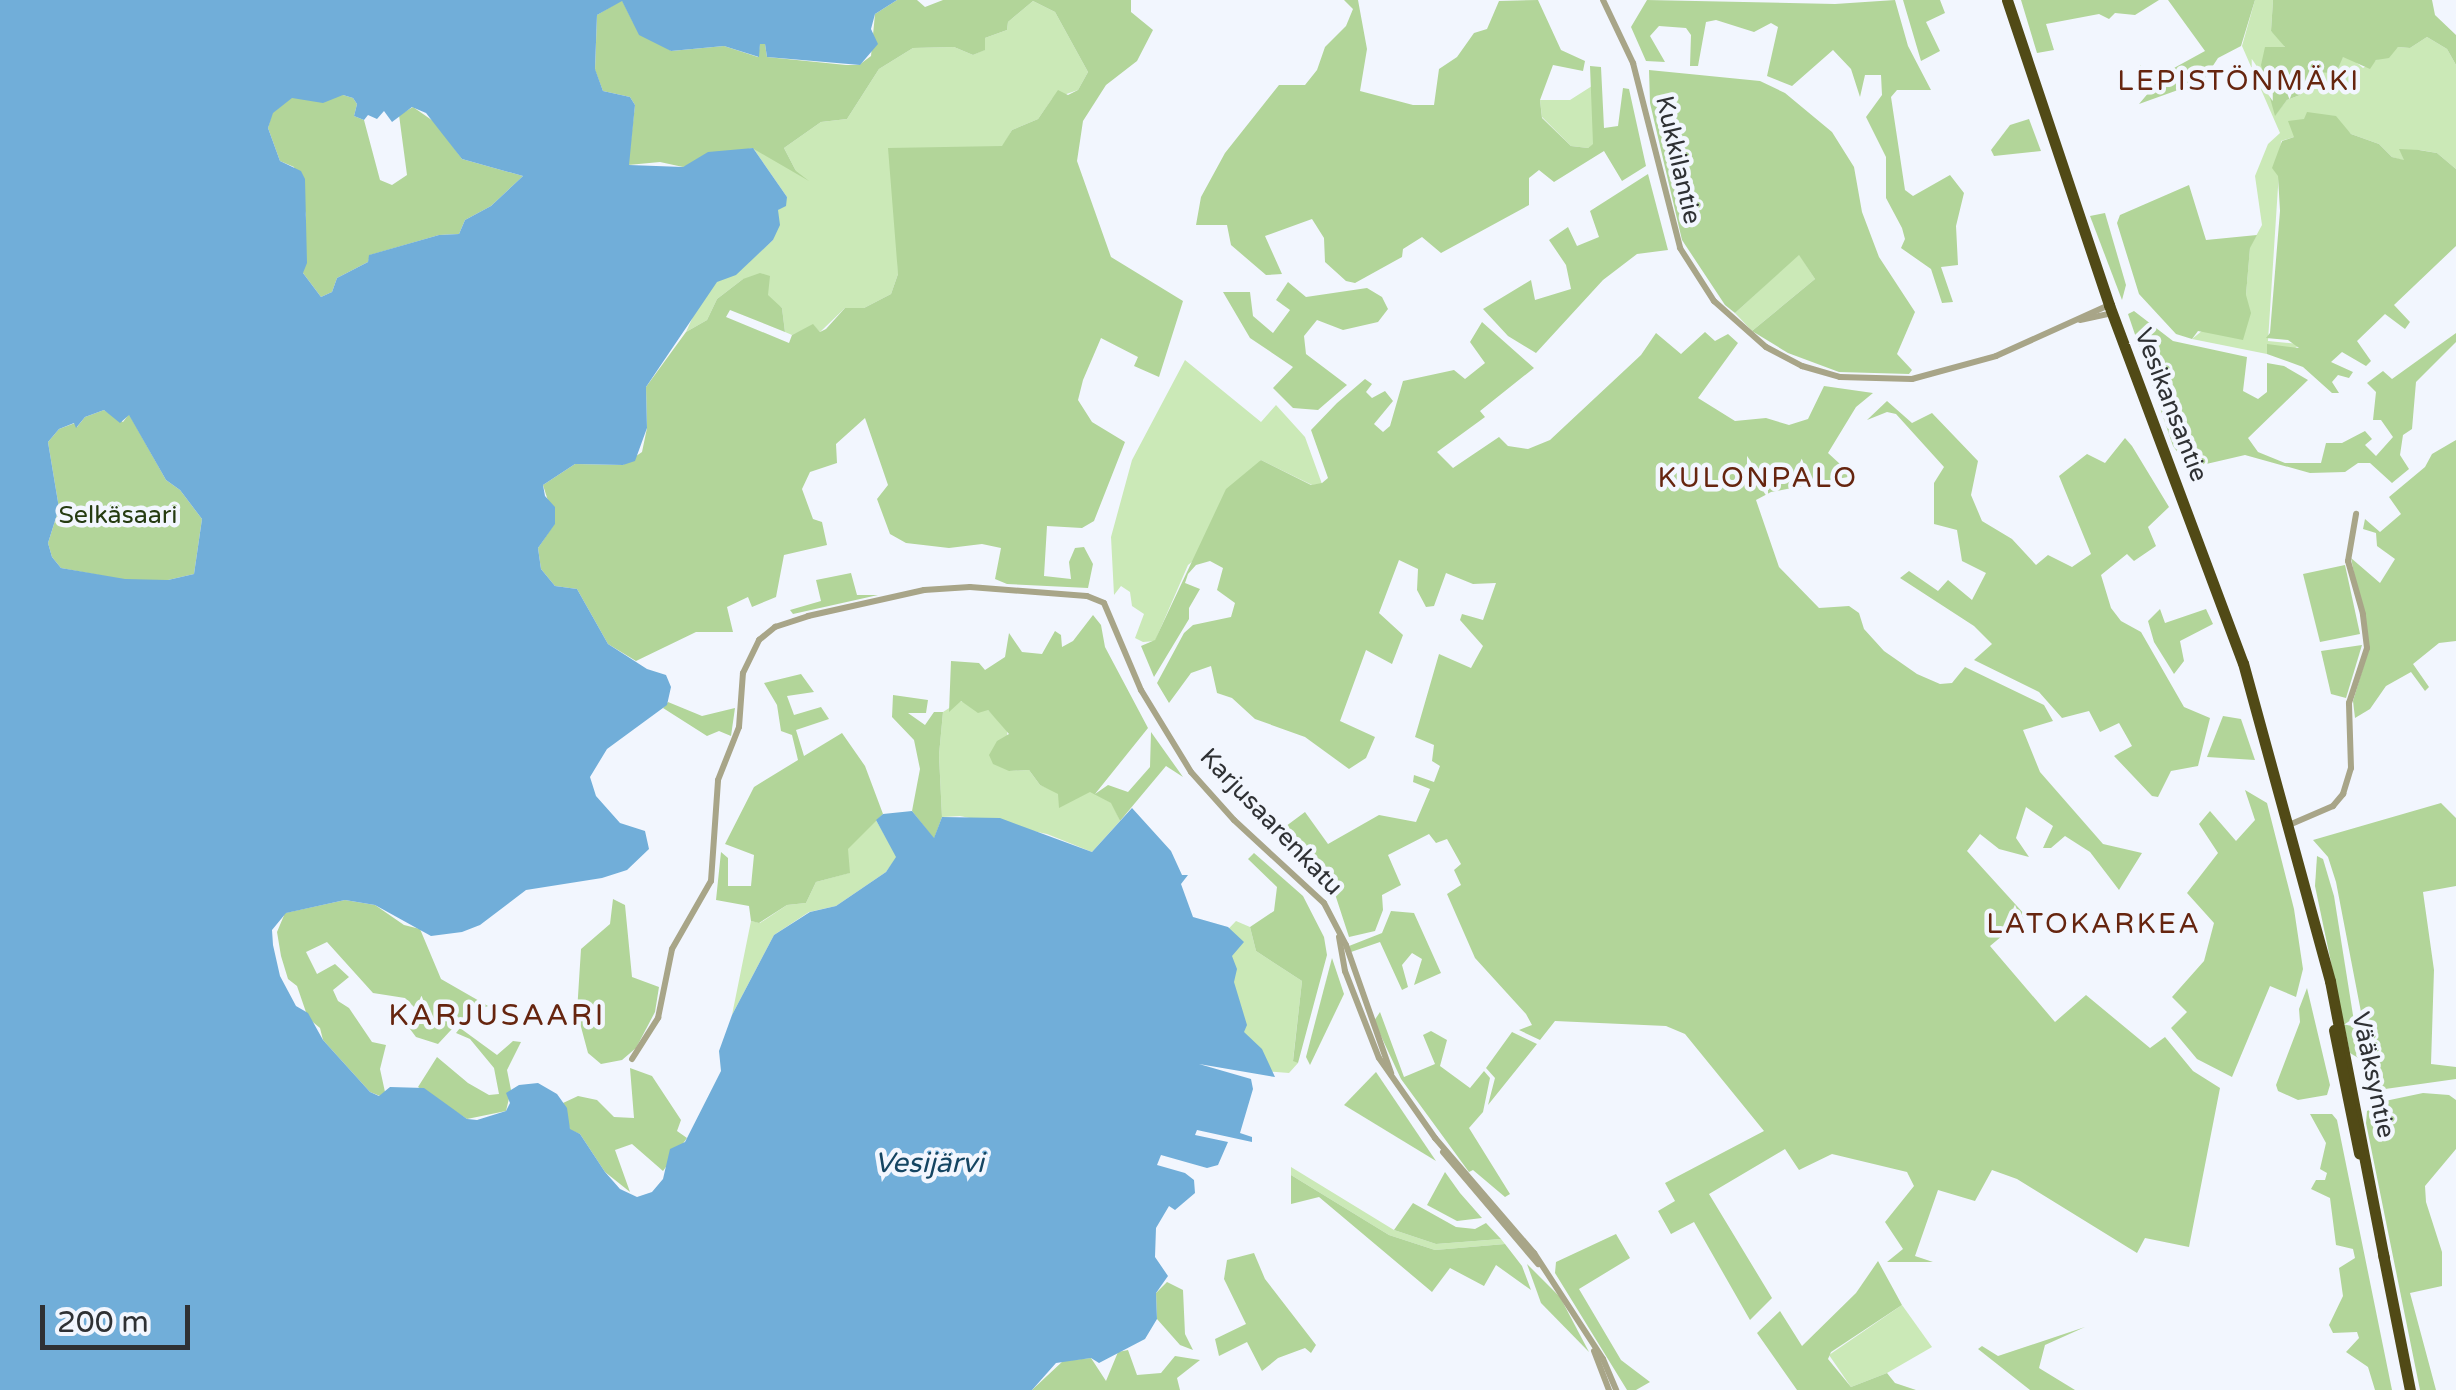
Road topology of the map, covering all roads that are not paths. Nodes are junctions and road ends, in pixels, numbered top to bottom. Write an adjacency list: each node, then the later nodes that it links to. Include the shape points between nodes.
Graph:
1 (1603, 0): 3 (street, Kukkilantie, via 1636,75 1680,248 1714,302 1766,347 1840,377 1900,381 1981,362)
2 (2007, 0): 3 (highway, Vesikansantie)
3 (2110, 309): 5 (highway, Vesikansantie, via 2226,610)
4 (2356, 514): 5 (street, via 2348,561 2366,648 2350,702 2348,780 2344,794 2324,810)
5 (2289, 824): 8 (highway, Vääksyntie, via 2348,1059)
6 (632, 1059): 7 (street, Karjusaarenkatu, via 658,1018 672,949 711,882 718,780 739,727 743,673 765,634 781,624 924,590 980,587 1102,601 1140,690 1192,772 1234,820 1315,891 1338,930 1355,1001 1379,1058 1543,1268 1589,1336)
7 (1612, 1390)
8 (2410, 1390)

